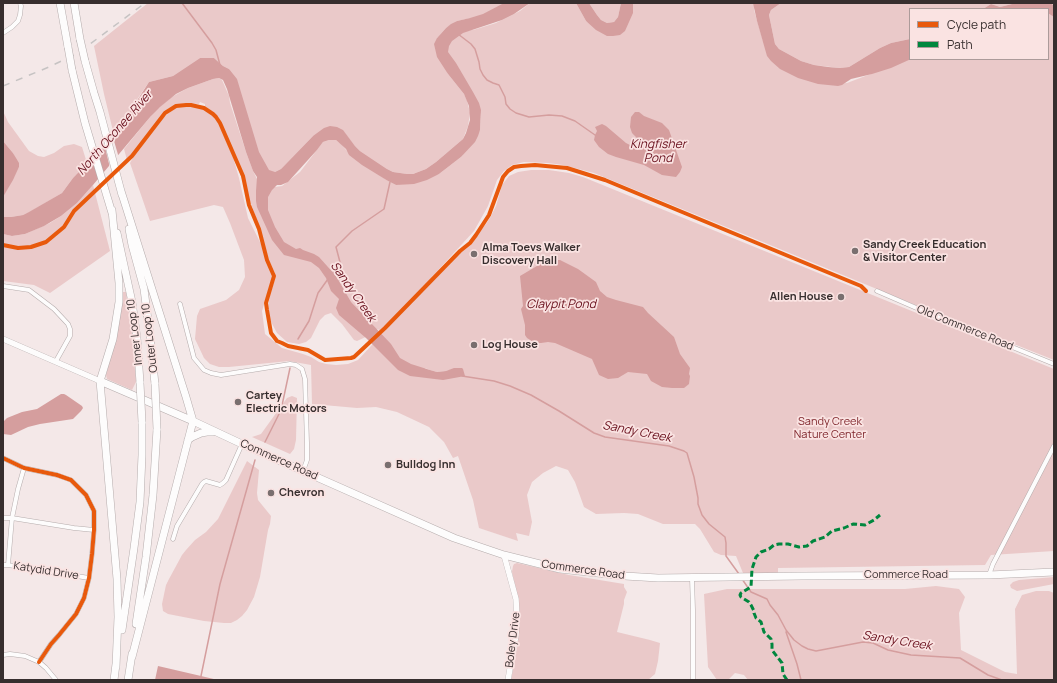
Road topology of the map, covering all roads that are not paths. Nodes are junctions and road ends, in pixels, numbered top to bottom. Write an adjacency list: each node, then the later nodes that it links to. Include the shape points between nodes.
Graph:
1 (20, 3): 4 (street, via 18,21)
2 (60, 3): 6 (highway, Inner Loop 10, bridge, via 85,123)
3 (74, 3): 5 (highway, Outer Loop 10, bridge, via 85,62)
4 (3, 33)
5 (121, 191): 14 (highway); 34 (highway, Outer Loop 10, bridge, via 144,289 155,384 157,429 153,495)
6 (112, 210): 13 (highway, via 119,302 113,339); 36 (highway, Inner Loop 10, bridge, via 132,302 142,422 140,502)
7 (3, 286): 11 (street, via 29,290 54,309 68,324 70,336)
8 (877, 291): 12 (street, Old Commerce Road)
9 (180, 304): 21 (street, via 194,358 204,370 221,375 290,364 302,369 305,379 307,443 307,458)
10 (4, 340): 11 (street)
11 (56, 361): 13 (street)
12 (1054, 364)
13 (100, 381): 14 (highway, Commerce Road); 36 (highway, via 117,579)
14 (193, 421): 15 (highway, Commerce Road); 16 (highway)
15 (217, 433): 16 (highway, via 201,433); 17 (highway, Commerce Road)
16 (188, 440): 34 (highway)
17 (242, 444): 21 (highway, Commerce Road); 25 (street, via 226,480 220,485 206,481 202,484)
18 (1054, 446): 30 (street)
19 (3, 458): 20 (street)
20 (24, 468): 23 (street); 24 (street, via 71,480 86,495 94,511)
21 (303, 470): 26 (highway, Commerce Road, via 454,538)
22 (3, 518): 23 (street)
23 (12, 518): 24 (street); 28 (street)
24 (94, 530): 31 (street)
25 (172, 539)
26 (504, 555): 32 (highway, Commerce Road, via 560,569 658,578); 40 (street, Boley Drive, via 516,599 517,618)
27 (3, 565): 28 (street, Katydid Drive)
28 (8, 565): 31 (street, Katydid Drive)
29 (1054, 572): 30 (highway, Commerce Road)
30 (989, 575): 32 (highway, Commerce Road)
31 (89, 578): 35 (street, via 84,598 76,614)
32 (692, 578): 41 (street)
33 (3, 655): 35 (street, via 25,656)
34 (132, 657): 39 (highway, Outer Loop 10)
35 (39, 662): 37 (street)
36 (116, 668): 38 (highway)
37 (56, 680)
38 (114, 680)
39 (128, 680)
40 (508, 680)
41 (693, 680)

